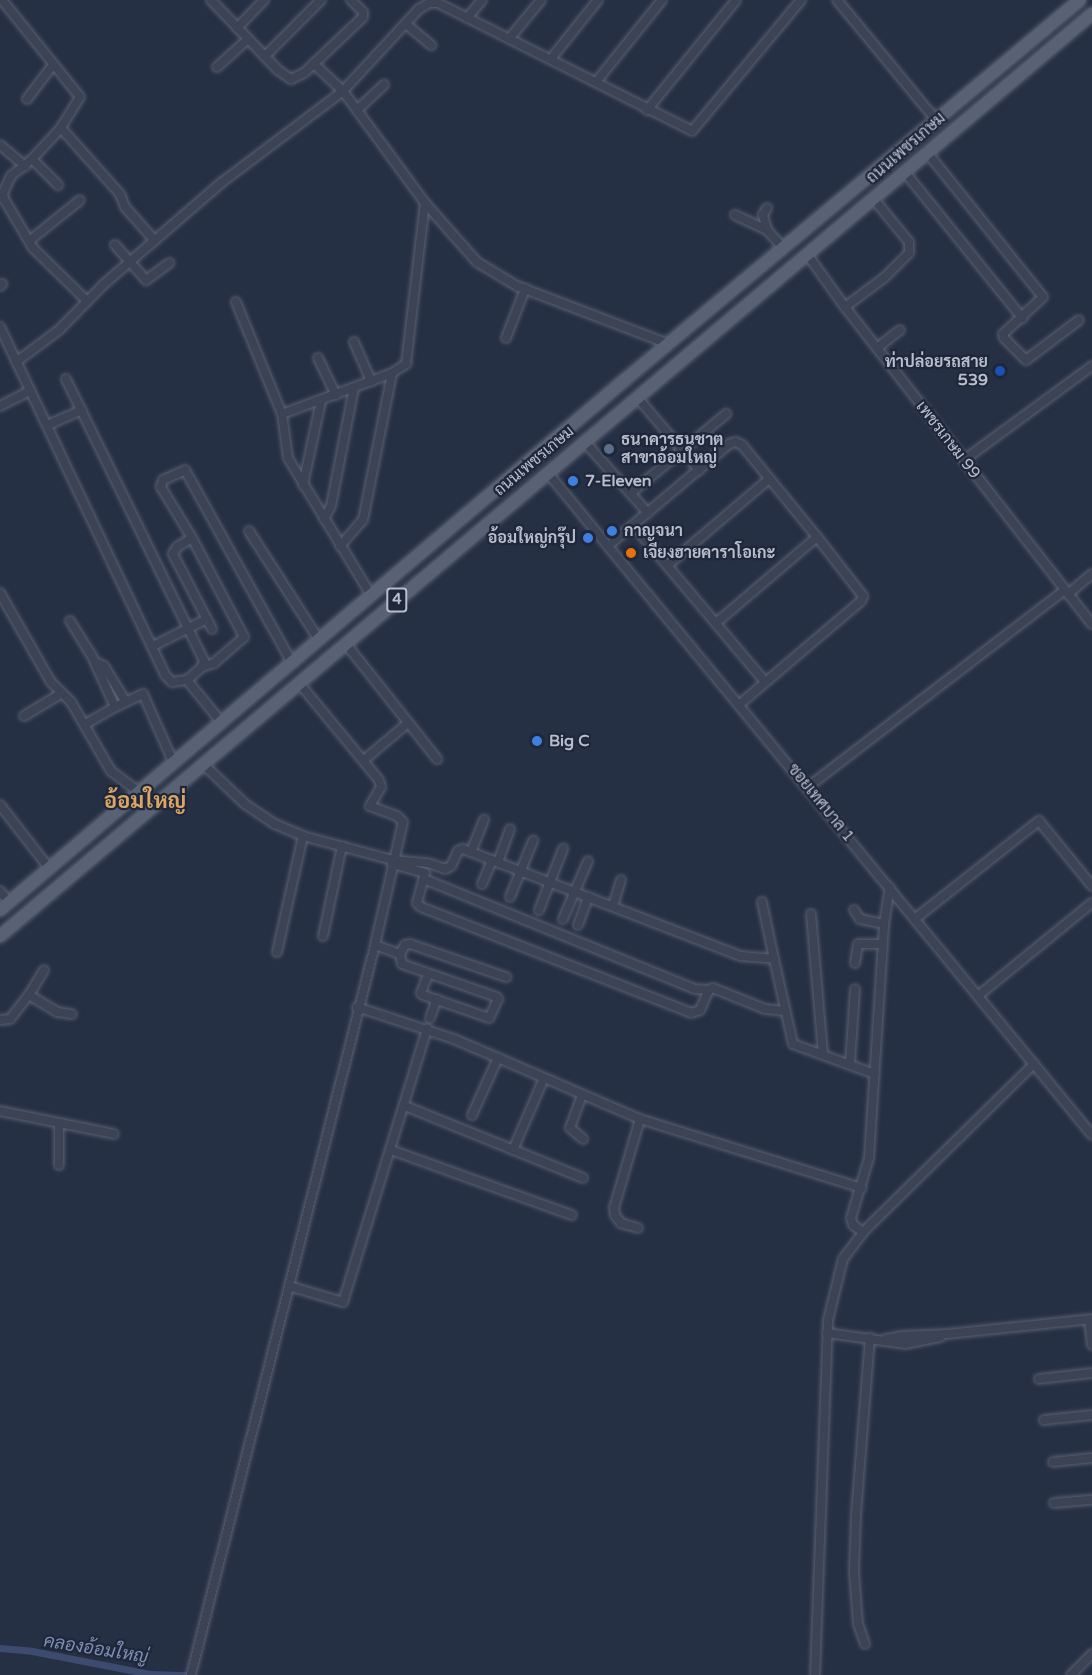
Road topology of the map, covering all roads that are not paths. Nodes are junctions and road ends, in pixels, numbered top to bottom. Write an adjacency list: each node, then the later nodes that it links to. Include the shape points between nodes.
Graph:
1 (2, 0): 24 (street)
2 (211, 0): 17 (street)
3 (264, 0): 17 (street)
4 (321, 0): 22 (street)
5 (351, 0): 23 (street, via 363,12 363,18)
6 (482, 0): 15 (street)
7 (541, 0): 19 (street)
8 (598, 0): 21 (street)
9 (662, 0): 26 (street)
10 (736, 0): 31 (street)
11 (801, 0): 31 (street, via 695,129 690,131)
12 (837, 0): 32 (street)
13 (1078, 1): 32 (main road, ถนนเพชรเกษม)
14 (1092, 14): 35 (main road, ถนนเพชรเกษม)
15 (467, 18): 16 (street, via 438,3 429,3); 19 (street)
16 (406, 24): 20 (street); 28 (street)
17 (237, 28): 18 (street)
18 (248, 39): 22 (street); 25 (street)
19 (509, 39): 26 (street)
20 (431, 45)
21 (554, 55)
22 (265, 56): 23 (street, via 291,79)
23 (314, 64): 28 (street)
24 (53, 65): 29 (street); 33 (street, via 80,97)
25 (217, 67)
26 (596, 82): 31 (street)
27 (384, 85): 30 (street)
28 (343, 91): 30 (street); 52 (street, via 221,183)
29 (27, 99)
30 (357, 110): 44 (street)
31 (647, 110)
32 (936, 120): 47 (main road, ถนนเพชรเกษม)
33 (61, 128): 36 (street); 52 (street, via 120,194 125,207)
34 (0, 145): 37 (street)
35 (926, 152): 38 (main road, ถนนเพชรเกษม); 62 (street, via 1043,297)
36 (33, 159): 37 (street); 41 (street)
37 (25, 166): 40 (street)
38 (904, 171): 42 (main road, ถนนเพชรเกษม); 62 (street)
39 (0, 173): 40 (street)
40 (11, 176): 51 (street, via 4,199)
41 (58, 185)
42 (873, 198): 50 (main road, ถนนเพชรเกษม); 61 (street, via 909,242 909,253 885,277)
43 (80, 200): 51 (street)
44 (425, 203): 58 (street, via 477,262); 73 (street, via 407,360 403,368)
45 (767, 208): 48 (street, via 763,215)
46 (735, 215): 48 (street)
47 (812, 223): 49 (main road, ถนนเพชรเกษม); 50 (main road, via 814,237)
48 (766, 230): 54 (street)
49 (800, 233): 54 (main road, ถนนเพชรเกษม); 55 (main road)
50 (825, 239): 55 (main road, ถนนเพชรเกษม)
51 (29, 241): 59 (street)
52 (155, 241): 56 (street)
53 (115, 245): 56 (street)
54 (783, 248): 68 (main road, ถนนเพชรเกษม / 4)
55 (807, 254): 61 (street, เพชรเกษม 99); 79 (main road, ถนนเพชรเกษม / 4)
56 (130, 262): 57 (street, via 146,280); 59 (street)
57 (170, 263)
58 (525, 289): 66 (street); 68 (street)
59 (87, 302): 71 (street, via 59,330)
60 (236, 302): 83 (street)
61 (845, 306): 69 (street, เพชรเกษม 99)
62 (1022, 318): 63 (street, via 1003,336 1026,360)
63 (1079, 320)
64 (0, 327): 71 (street)
65 (900, 330): 69 (street)
66 (506, 338)
67 (354, 342): 75 (street)
68 (669, 345): 106 (main road, ถนนเพชรเกษม / 4)
69 (877, 348): 88 (street, เพชรเกษม 99)
70 (318, 358): 78 (street)
71 (16, 362): 77 (street)
72 (1092, 366): 88 (street)
73 (392, 373): 75 (street); 101 (street, via 363,520)
74 (66, 379): 82 (street)
75 (371, 381): 76 (street)
76 (354, 388): 78 (street); 95 (street, via 332,506)
77 (30, 391): 81 (street); 85 (street)
78 (336, 395): 80 (street)
79 (637, 397): 86 (main road, ถนนเพชรเกษม / 4); 87 (street)
80 (321, 401): 83 (street); 92 (street)
81 (0, 406)
82 (82, 410): 85 (street); 112 (street)
83 (282, 414): 92 (street, via 288,458)
84 (726, 414): 87 (street)
85 (48, 425): 115 (street)
86 (584, 441): 90 (main road, ถนนเพชรเกษม / 4); 93 (street)
87 (682, 450): 89 (street); 93 (street)
88 (964, 460): 104 (street, เพชรเกษม 99)
89 (699, 470): 91 (street, via 736,442); 94 (street)
90 (547, 472): 100 (street, ซอยเทศบาล 1); 114 (main road, ถนนเพชรเกษม / 4)
91 (770, 479): 98 (street); 102 (street)
92 (303, 485): 95 (street)
93 (631, 492): 94 (street)
94 (648, 513): 96 (street)
95 (324, 519): 101 (street)
96 (633, 525): 100 (street); 102 (street)
97 (249, 531): 113 (street)
98 (818, 537): 109 (street); 120 (street, via 863,596)
99 (192, 538): 107 (street, via 173,549 173,554); 117 (street, via 161,487 164,480 185,470); 118 (street, via 244,637 214,663)
100 (609, 544): 124 (street, ซอยเทศบาล 1)
101 (340, 546): 106 (street)
102 (668, 565): 109 (street)
103 (1092, 574): 104 (street)
104 (1067, 592): 110 (street, เพชรเกษม 99); 134 (street)
105 (0, 593): 122 (street, via 51,682)
106 (371, 596): 113 (main road, ถนนเพชรเกษม / 4)
107 (207, 619): 111 (street); 112 (street)
108 (70, 621): 116 (street)
109 (716, 623): 120 (street)
110 (1092, 624)
111 (212, 628)
112 (188, 629): 115 (street); 118 (street, via 204,661)
113 (319, 639): 117 (main road, ถนนเพชรเกษม / 4)
114 (346, 644): 121 (main road, ถนนเพชรเกษม / 4); 128 (street)
115 (153, 646): 119 (street, via 169,680)
116 (95, 662): 123 (street, via 104,666); 125 (street)
117 (292, 663): 127 (main road, ถนนเพชรเกษม / 4)
118 (202, 667): 119 (street)
119 (187, 680): 127 (street)
120 (765, 682): 124 (street)
121 (299, 683): 131 (street); 133 (main road, ถนนเพชรเกษม / 4)
122 (62, 693): 126 (street); 129 (street)
123 (126, 702): 125 (street); 132 (street, via 143,694)
124 (740, 704): 134 (street, ซอยเทศบาล 1)
125 (115, 707): 129 (street)
126 (24, 716)
127 (222, 723): 132 (main road, ถนนเพชรเกษม / 4)
128 (408, 723): 130 (street); 131 (street)
129 (86, 724): 135 (street, via 111,771)
130 (437, 759)
131 (364, 760): 146 (street, via 380,784 370,806 403,822)
132 (174, 764): 135 (main road, ถนนเพชรเกษม / 4)
133 (203, 764): 139 (street, via 253,810); 170 (main road, ถนนเพชรเกษม / 4)
134 (808, 787): 154 (street, ซอยเทศบาล 1)
135 (140, 792): 147 (main road, ถนนเพชรเกษม / 4)
136 (0, 805): 147 (street)
137 (484, 820): 143 (street)
138 (510, 830): 144 (street)
139 (303, 836): 141 (street); 174 (street)
140 (533, 841): 148 (street)
141 (342, 846): 146 (street); 171 (street)
142 (563, 849): 151 (street)
143 (471, 852): 144 (street); 146 (street, via 459,849 451,866 445,869 428,863)
144 (495, 861): 148 (street); 152 (street)
145 (588, 861): 156 (street)
146 (392, 862): 149 (street, via 425,873); 173 (street)
147 (49, 868): 161 (main road, ถนนเพชรเกษม / 4)
148 (522, 870): 151 (street); 157 (street)
149 (424, 879): 182 (street, via 695,989); 182 (street, via 417,903 421,907 691,1013 700,1010)
150 (621, 880): 162 (street)
151 (549, 882): 156 (street); 163 (street)
152 (482, 884)
153 (1092, 886): 166 (street, via 1039,821)
154 (890, 887): 166 (street, ซอยเทศบาล 1); 168 (street)
155 (0, 891): 161 (street)
156 (574, 892): 158 (street); 167 (street)
157 (510, 897)
158 (588, 897): 162 (street); 169 (street)
159 (762, 902): 176 (street)
160 (1092, 903): 184 (street)
161 (4, 906)
162 (613, 906): 176 (street, via 749,958)
163 (539, 910)
164 (854, 910): 168 (street, via 860,919)
165 (811, 914): 192 (street)
166 (916, 918): 184 (street, ซอยเทศบาล 1)
167 (563, 919)
168 (884, 924): 172 (street)
169 (578, 925)
170 (0, 936)
171 (323, 936)
172 (882, 944): 177 (street, via 858,944); 196 (street)
173 (375, 945): 175 (street); 186 (street)
174 (277, 952)
175 (400, 954): 179 (street, via 402,964); 180 (street, via 410,944)
176 (774, 959): 187 (street)
177 (855, 963)
178 (44, 970): 183 (street)
179 (428, 975): 185 (street, via 421,993); 185 (street, via 498,999 489,1018)
180 (506, 976)
181 (855, 989): 194 (street)
182 (709, 990): 187 (street, via 765,1009)
183 (29, 995): 188 (street); 190 (street, via 10,1019)
184 (979, 995): 195 (street, ซอยเทศบาล 1)
185 (437, 999): 189 (street)
186 (357, 1007): 191 (street); 215 (street)
187 (785, 1011): 192 (street, via 794,1044)
188 (67, 1014)
189 (430, 1018)
190 (0, 1020)
191 (427, 1029): 193 (street); 199 (street)
192 (823, 1054): 194 (street)
193 (498, 1058): 197 (street); 201 (street)
194 (850, 1064): 196 (street)
195 (1034, 1064): 205 (street, ซอยเทศบาล 1); 214 (street)
196 (875, 1074): 211 (street, via 868,1158)
197 (544, 1078): 198 (street); 208 (street)
198 (582, 1095): 202 (street); 206 (street, via 570,1128)
199 (405, 1106): 207 (street); 208 (street)
200 (0, 1111): 203 (street)
201 (472, 1115)
202 (640, 1119): 211 (street); 213 (street, via 614,1208 621,1223)
203 (59, 1123): 204 (street); 209 (street)
204 (114, 1134)
205 (1092, 1135)
206 (583, 1139)
207 (391, 1150): 212 (street); 215 (street, via 344,1302)
208 (513, 1150): 210 (street)
209 (59, 1165)
210 (583, 1178)
211 (861, 1188): 214 (street, via 851,1218 853,1225)
212 (572, 1215)
213 (638, 1228)
214 (863, 1232): 217 (street, via 843,1259 830,1300)
215 (289, 1286): 230 (street)
216 (1091, 1319): 218 (street, via 886,1340); 219 (street)
217 (827, 1333): 218 (street); 231 (street)
218 (870, 1338): 228 (street, via 854,1572 858,1624)
219 (1092, 1345)
220 (1092, 1373): 221 (street)
221 (1039, 1379)
222 (1092, 1415): 223 (street)
223 (1044, 1420)
224 (1092, 1458): 225 (street)
225 (1053, 1462)
226 (1092, 1500): 227 (street)
227 (1054, 1503)
228 (865, 1644)
229 (1092, 1654): 232 (street)
230 (191, 1673)
231 (815, 1675)
232 (1071, 1675)

